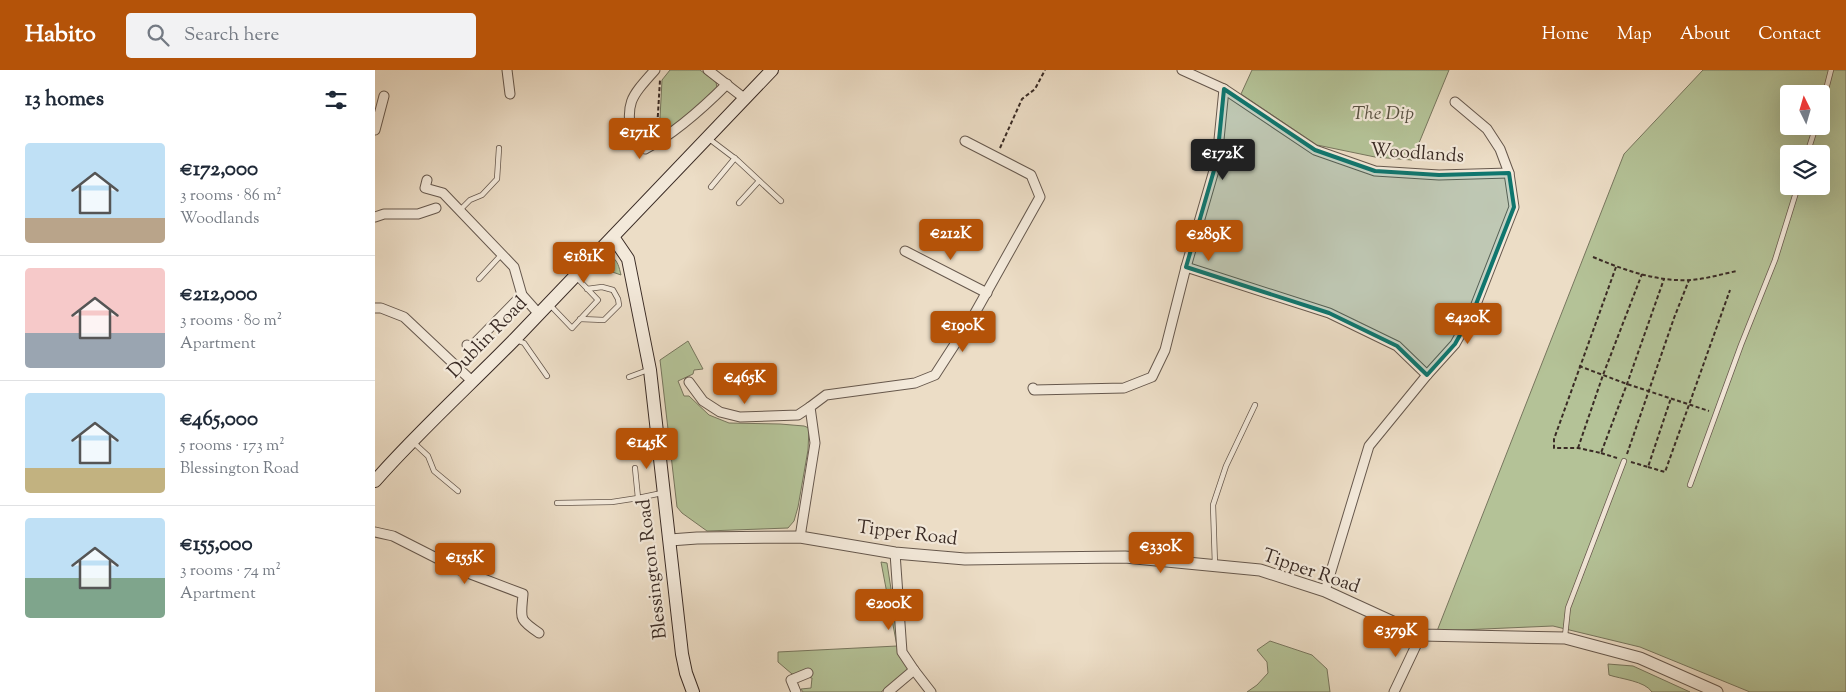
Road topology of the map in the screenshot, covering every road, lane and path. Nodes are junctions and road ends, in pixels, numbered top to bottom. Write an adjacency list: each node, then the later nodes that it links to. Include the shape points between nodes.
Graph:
1 (507, 70): 12 (street)
2 (655, 70): 19 (street, via 635,92 628,108 631,143 645,149)
3 (709, 70): 9 (street)
4 (772, 70): 14 (main road, Dublin Road)
5 (1045, 70): 21 (path, via 1035,89 1022,99)
6 (1182, 70): 11 (street, Woodlands)
7 (1831, 70): 10 (lane)
8 (660, 79): 19 (path)
9 (727, 84): 14 (street); 19 (street, via 703,108)
10 (1827, 85)
11 (1224, 89): 23 (street, Woodlands, via 1315,150 1375,171 1439,175); 38 (street, via 1217,160)
12 (510, 94)
13 (384, 96): 16 (street)
14 (744, 98): 17 (main road, Dublin Road)
15 (1455, 102): 23 (street, Woodlands, via 1487,129)
16 (375, 130)
17 (707, 137): 22 (lane); 33 (main road, Dublin Road)
18 (965, 141): 21 (street)
19 (657, 143)
20 (499, 148): 31 (lane, via 497,179 483,195 470,200)
21 (995, 156): 47 (street, via 1031,175 1040,197)
22 (735, 158): 25 (lane); 26 (lane)
23 (1509, 172): 57 (street, Woodlands, via 1515,207 1473,312 1455,344)
24 (427, 180): 31 (street, via 425,188 443,193)
25 (759, 181): 28 (lane); 29 (lane)
26 (711, 187)
27 (1794, 195): 70 (lane, via 1775,260)
28 (781, 201)
29 (739, 203)
30 (437, 208): 32 (street, via 418,214)
31 (460, 210): 35 (street)
32 (375, 217)
33 (613, 237): 41 (main road, Dublin Road); 56 (main road, Blessington Road, via 628,259)
34 (905, 251): 47 (street)
35 (502, 254): 42 (lane); 48 (street, via 514,267)
36 (1593, 257): 37 (path)
37 (1616, 267): 40 (path); 55 (path)
38 (1186, 268): 57 (street, via 1329,313 1397,346); 64 (street, via 1165,350 1152,377 1124,388)
39 (1737, 271): 44 (path)
40 (1641, 274): 43 (path); 58 (path)
41 (574, 276): 45 (lane); 49 (main road, Dublin Road)
42 (479, 279)
43 (1664, 279): 44 (path); 63 (path)
44 (1689, 280): 65 (path)
45 (587, 289): 52 (lane, via 598,300); 52 (lane, via 602,287 613,290 619,305 604,320)
46 (1730, 290): 67 (path)
47 (987, 293): 69 (street, via 935,375 915,384 827,395)
48 (522, 295): 51 (street); 54 (street, via 470,348)
49 (548, 303): 51 (main road, Dublin Road); 52 (lane, via 572,328)
50 (375, 308): 61 (street, via 404,317)
51 (538, 312): 53 (main road, Dublin Road)
52 (580, 319)
53 (515, 339): 59 (lane, via 524,343); 61 (main road, Dublin Road)
54 (467, 345)
55 (1579, 366): 58 (path); 72 (path, via 1554,438 1554,448)
56 (650, 370): 60 (lane); 80 (main road, Blessington Road)
57 (1427, 374): 88 (street, Woodlands, via 1369,446)
58 (1603, 375): 63 (path); 72 (path)
59 (547, 376)
60 (629, 377)
61 (473, 382): 71 (main road, Dublin Road)
62 (689, 382): 69 (street, via 703,401 720,412 740,417 798,415)
63 (1627, 384): 65 (path); 73 (path)
64 (1033, 388)
65 (1649, 392): 66 (path); 74 (path)
66 (1671, 398): 67 (path); 75 (path)
67 (1690, 404): 70 (path); 75 (path, via 1665,472)
68 (1255, 405): 87 (lane, via 1226,466 1213,505)
69 (809, 407): 84 (street, via 815,443)
70 (1716, 414): 78 (lane)
71 (411, 441): 77 (main road, Dublin Road); 79 (lane, via 428,456 434,471)
72 (1579, 448): 73 (path)
73 (1601, 453): 74 (path)
74 (1624, 461): 75 (path); 91 (lane, via 1568,608)
75 (1648, 467)
76 (635, 468): 81 (lane)
77 (375, 481)
78 (1690, 485)
79 (458, 491)
80 (663, 492): 81 (lane); 85 (main road, Blessington Road)
81 (638, 498): 82 (lane)
82 (557, 503)
83 (375, 532): 89 (street, via 393,536 461,570 523,594 521,616)
84 (800, 537): 85 (street, Tipper Road); 86 (street, Tipper Road)
85 (670, 540): 94 (main road, Blessington Road, via 682,654)
86 (895, 553): 87 (street, Tipper Road, via 965,559 1125,557); 92 (street, via 903,652)
87 (1215, 566): 88 (street, Tipper Road, via 1261,570)
88 (1325, 591): 90 (street, Tipper Road)
89 (539, 634)
90 (1421, 635): 91 (street, Tipper Road); 98 (street)
91 (1565, 638): 99 (street, Tipper Road, via 1640,658)
92 (914, 670): 96 (street); 97 (street)
93 (808, 673): 95 (street, via 791,680)
94 (693, 692)
95 (796, 692)
96 (888, 692)
97 (931, 692)
98 (1394, 692)
99 (1717, 692)

